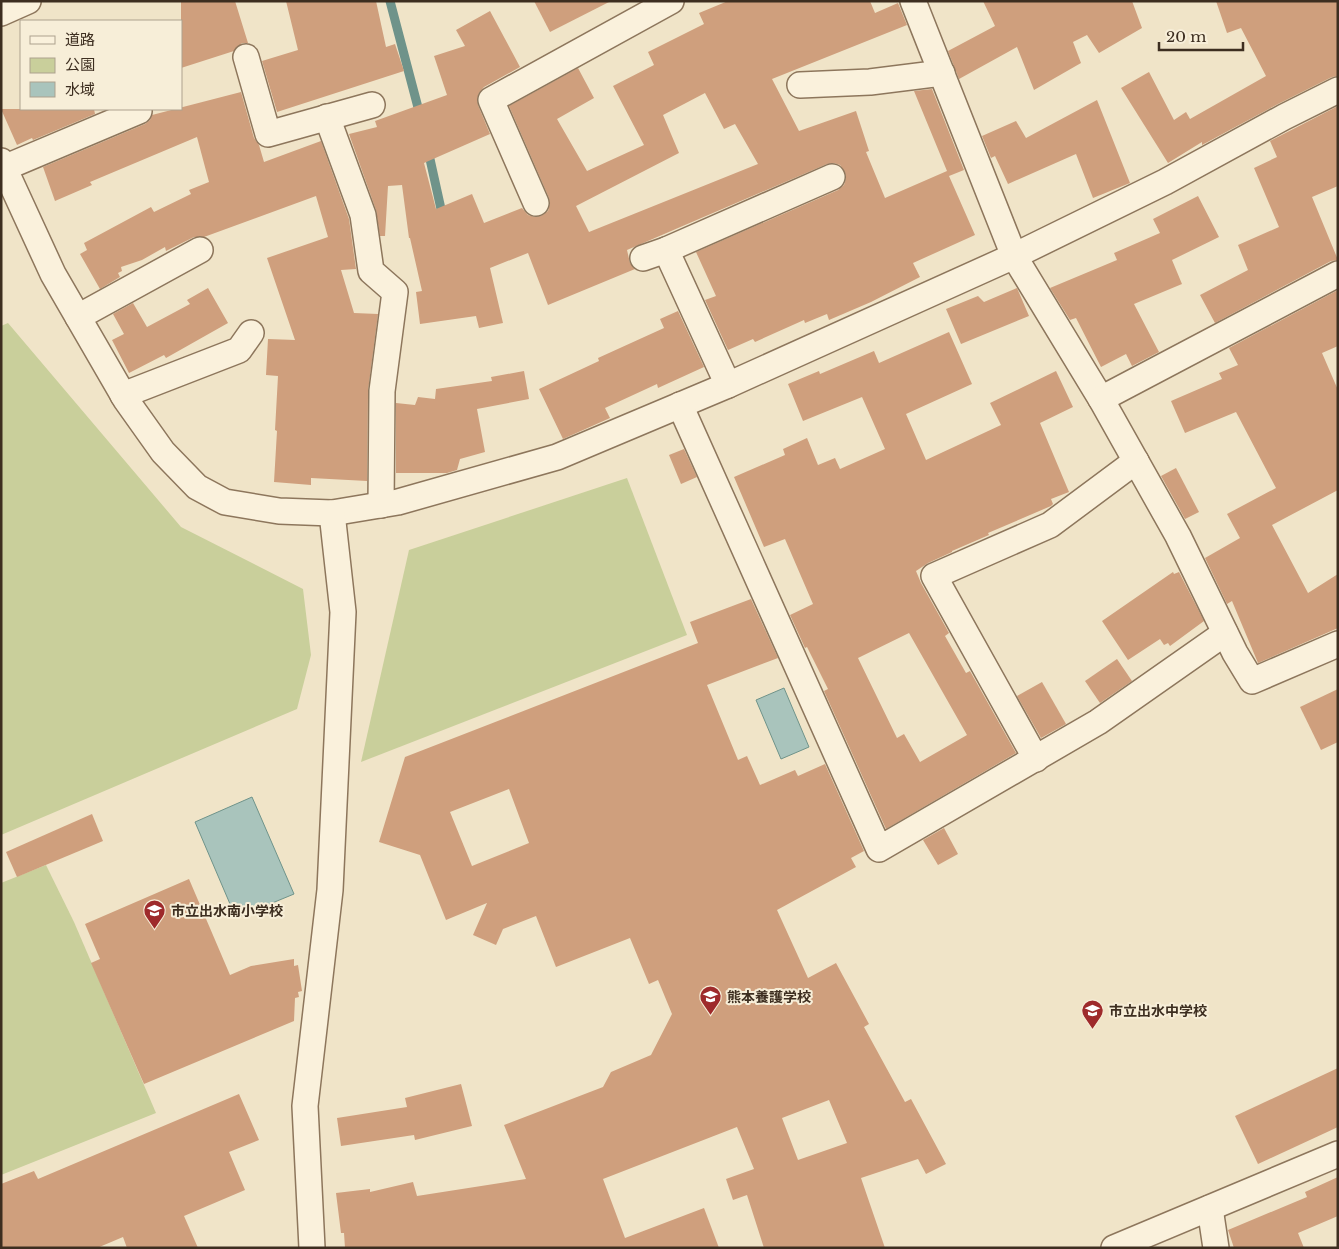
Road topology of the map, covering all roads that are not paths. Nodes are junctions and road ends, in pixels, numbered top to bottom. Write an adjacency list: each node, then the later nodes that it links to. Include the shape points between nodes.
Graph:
1 (28, 1): 4 (street)
2 (671, 1): 15 (street, via 491,100)
3 (913, 1): 6 (street)
4 (1, 13)
5 (246, 57): 12 (street, via 268,134)
6 (942, 73): 7 (street, via 870,82); 18 (street)
7 (800, 85)
8 (1338, 90): 18 (street, via 1165,182)
9 (372, 106): 12 (street)
10 (139, 111): 11 (street)
11 (113, 115): 13 (street)
12 (328, 117): 28 (street, via 363,214 371,271 395,292 382,391)
13 (3, 165): 21 (street, via 53,274)
14 (832, 177): 17 (street)
15 (536, 203)
16 (200, 250): 21 (street)
17 (666, 250): 19 (street); 23 (street)
18 (1014, 256): 23 (street); 25 (street)
19 (643, 258)
20 (1338, 274): 25 (street)
21 (78, 317): 24 (street)
22 (251, 333): 24 (street, via 239,350)
23 (728, 385): 26 (street)
24 (123, 395): 29 (street, via 163,452 197,487 225,502 279,511)
25 (1101, 399): 27 (street)
26 (680, 405): 28 (street, via 557,456); 32 (street, via 880,849)
27 (1136, 461): 30 (street, via 1178,536); 32 (street, via 1050,525 934,576)
28 (380, 505): 29 (street)
29 (332, 513): 35 (street, via 343,612 330,890 305,1106)
30 (1225, 633): 31 (street, via 1252,681); 32 (street, via 1098,722)
31 (1338, 644)
32 (1036, 758)
33 (1338, 1154): 34 (street)
34 (1210, 1208): 36 (street); 37 (street)
35 (312, 1248)
36 (1114, 1248)
37 (1216, 1248)

